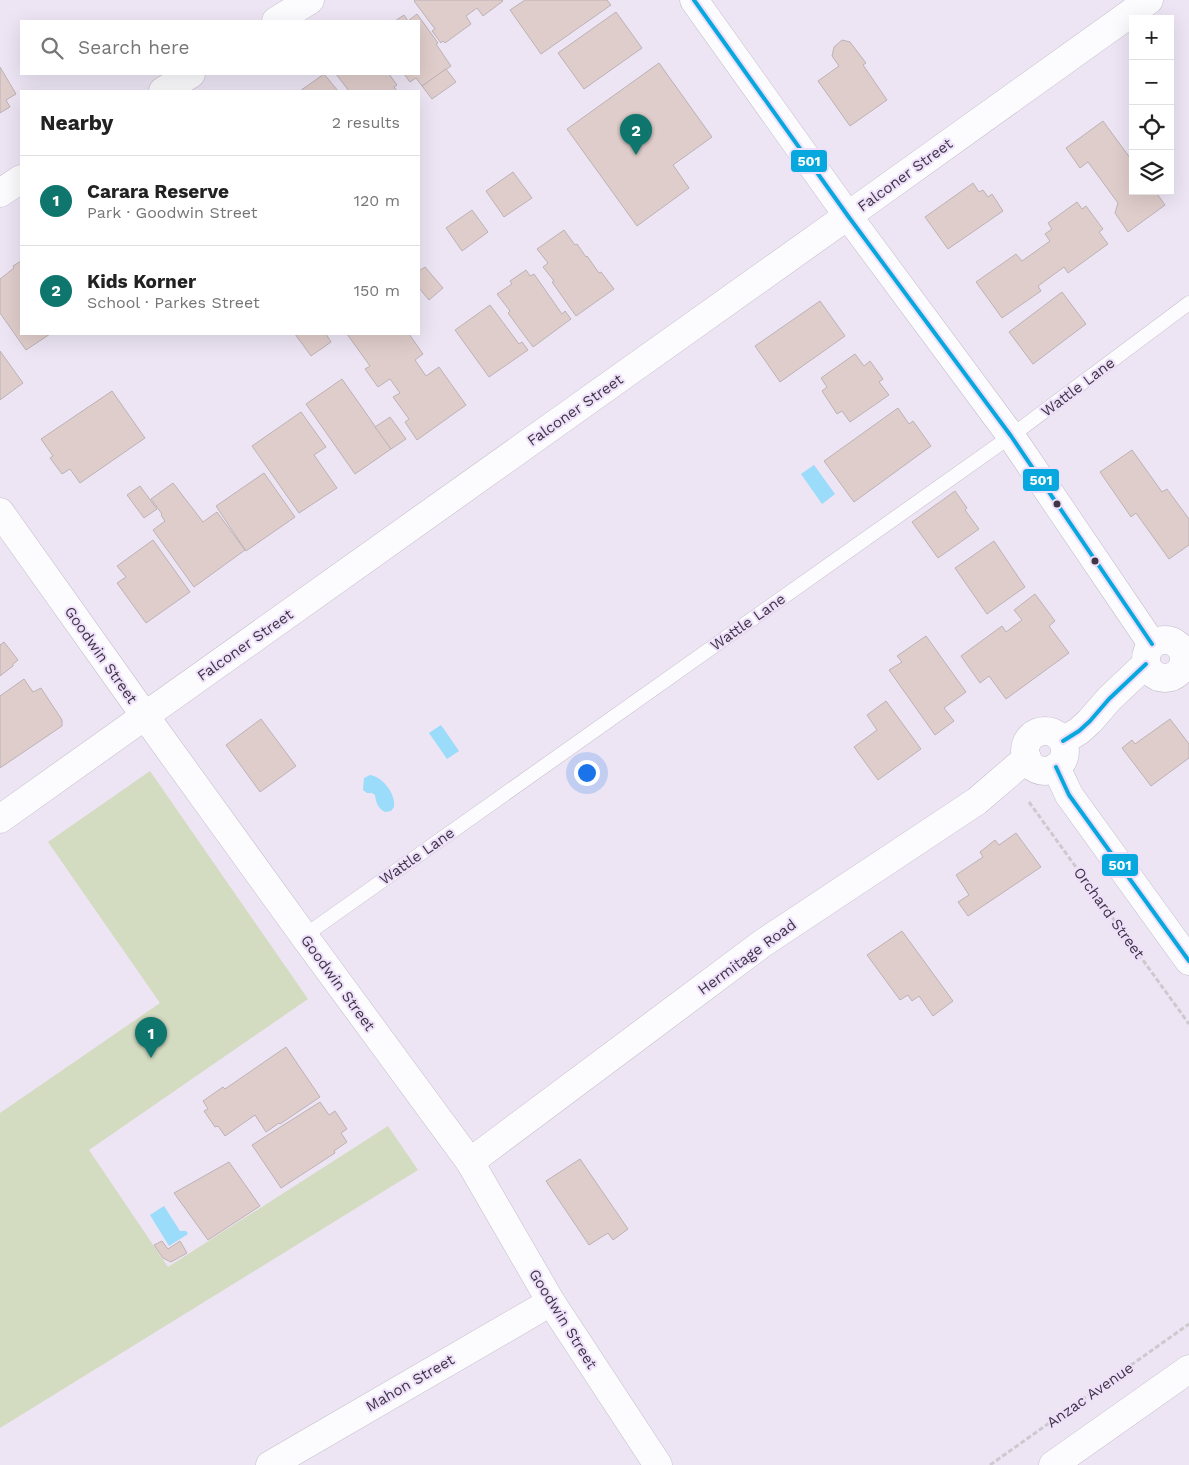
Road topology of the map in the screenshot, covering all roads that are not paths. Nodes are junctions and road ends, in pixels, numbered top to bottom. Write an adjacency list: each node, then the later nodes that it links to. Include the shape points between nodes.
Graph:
1 (310, 0): 4 (street)
2 (694, 0): 9 (street)
3 (1149, 0): 9 (street, Falconer Street)
4 (278, 20)
5 (189, 75): 6 (street)
6 (165, 90)
7 (20, 180): 8 (street)
8 (0, 192)
9 (848, 216): 11 (street); 15 (street, Falconer Street)
10 (1189, 303): 11 (lane, Wattle Lane)
11 (1011, 436): 14 (street); 18 (lane, Wattle Lane)
12 (0, 512): 15 (street, Goodwin Street)
13 (1185, 645): 14 (street, via 1163,640)
14 (1149, 654): 16 (street)
15 (144, 716): 17 (street, Falconer Street); 18 (street, Goodwin Street)
16 (1060, 754): 19 (street, via 1069,795); 20 (street, Hermitage Road, via 1051,770 1039,769 1027,758 978,801 763,943)
17 (0, 819)
18 (304, 936): 20 (street, Goodwin Street)
19 (1189, 961)
20 (470, 1162): 21 (street, Goodwin Street)
21 (551, 1302): 23 (street, Mahon Street); 24 (street, Goodwin Street)
22 (1189, 1369): 25 (street)
23 (270, 1465)
24 (658, 1465)
25 (1053, 1465)

